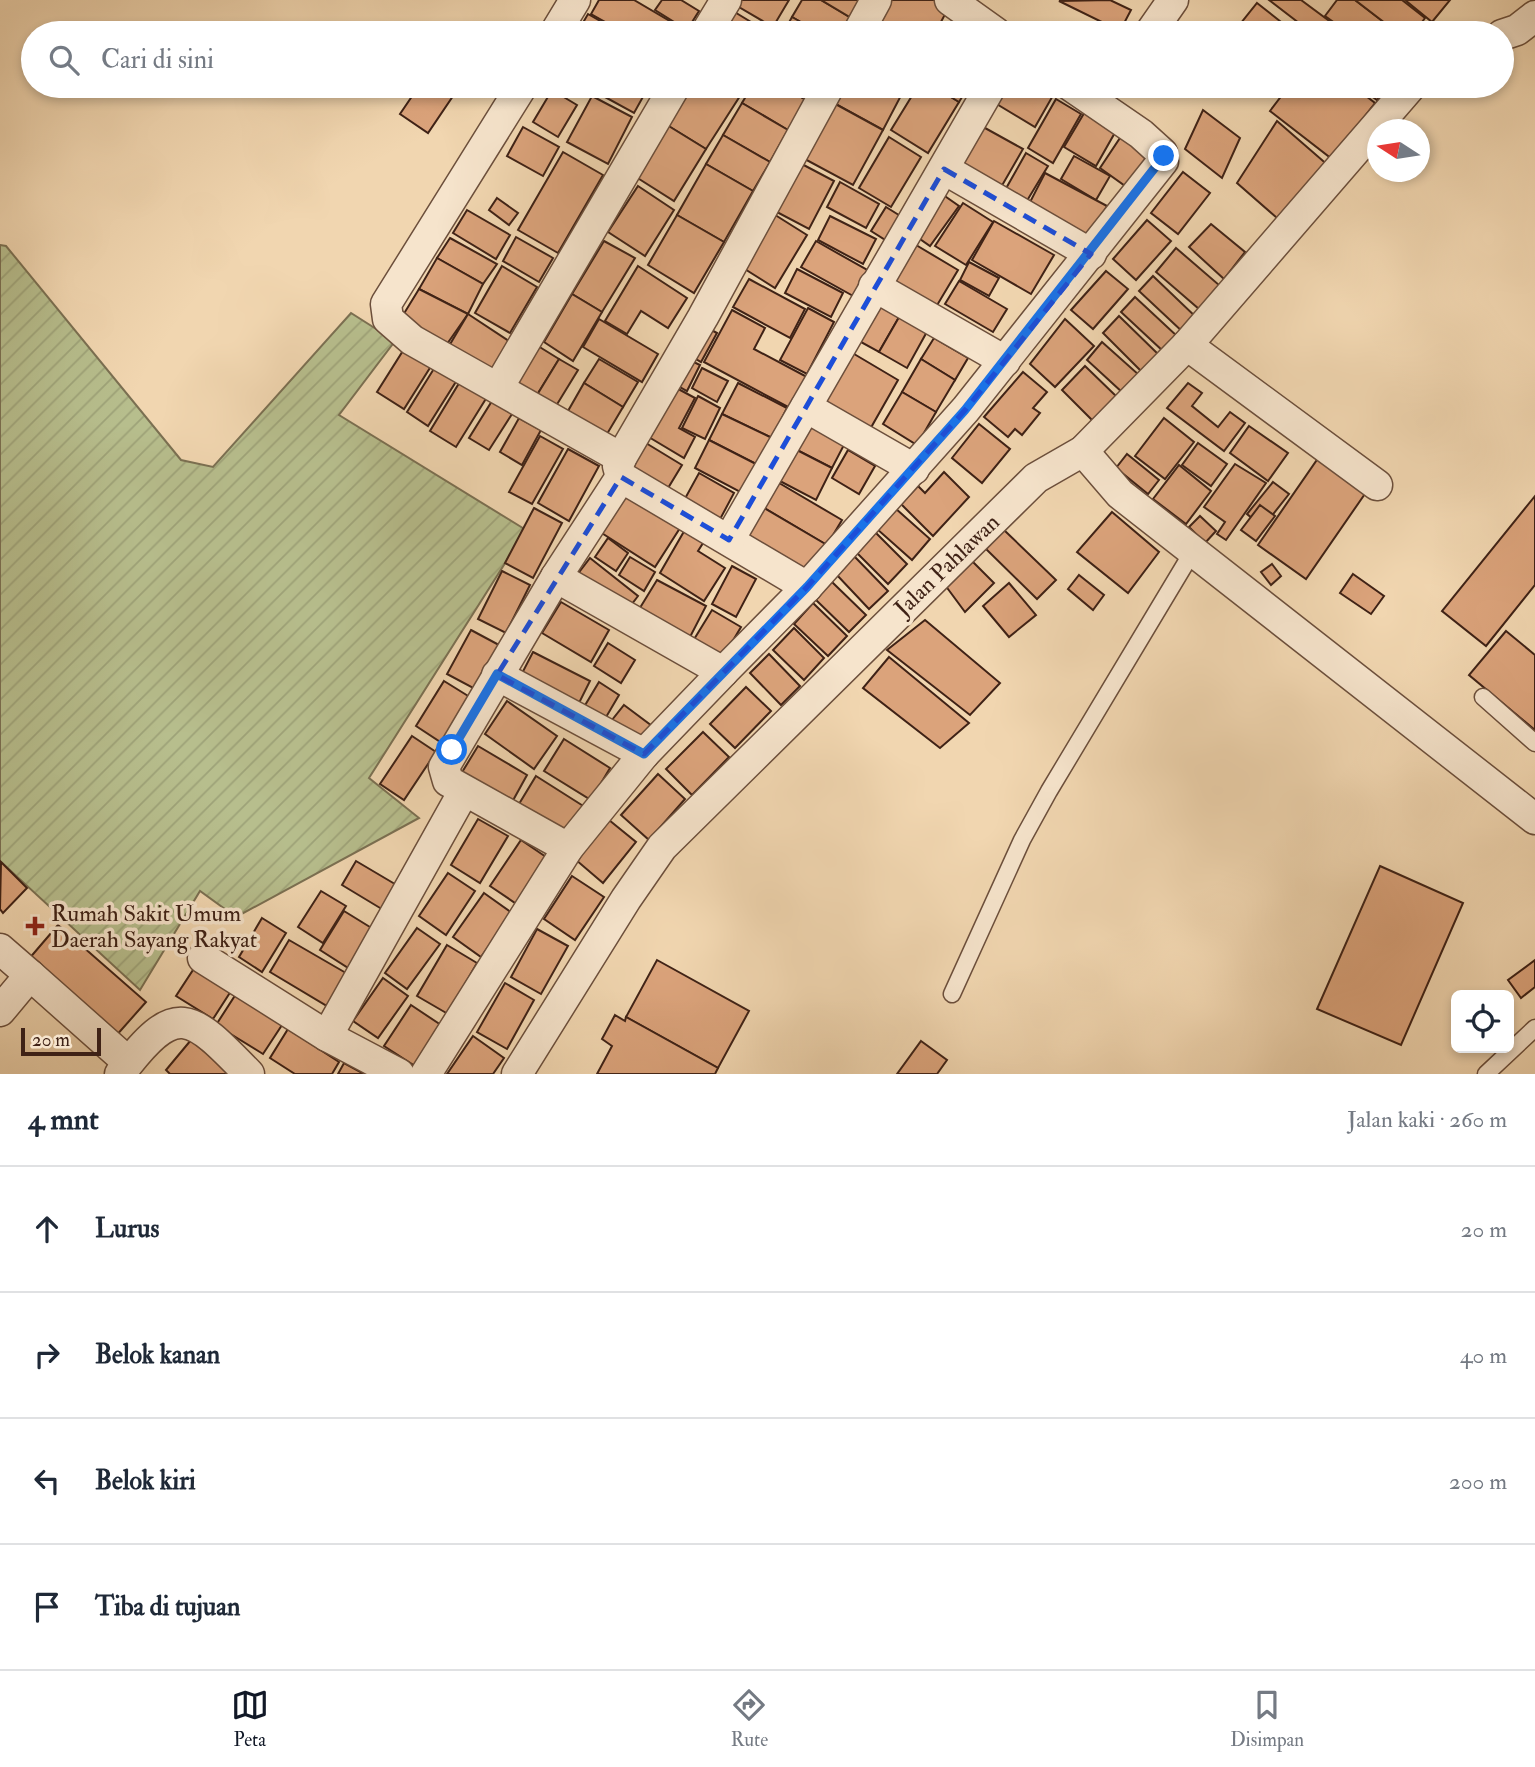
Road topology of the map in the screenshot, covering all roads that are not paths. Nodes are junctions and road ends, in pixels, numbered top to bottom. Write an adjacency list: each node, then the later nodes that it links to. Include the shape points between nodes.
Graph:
1 (575, 0): 7 (street)
2 (726, 0): 8 (street)
3 (876, 0): 9 (street)
4 (950, 0): 10 (street)
5 (1173, 0): 11 (street)
6 (1535, 16): 12 (street)
7 (562, 21)
8 (713, 21)
9 (865, 21)
10 (979, 21)
11 (1158, 21)
12 (1514, 31)
13 (515, 98): 24 (street, via 386,304 388,319 412,340)
14 (669, 98): 24 (street)
15 (823, 98): 27 (street)
16 (984, 98): 19 (street)
17 (1109, 98): 20 (street, via 1164,158)
18 (1401, 98): 22 (street, Jalan Pahlawan)
19 (944, 169): 20 (street); 21 (street)
20 (1091, 254): 23 (street)
21 (874, 286): 23 (street); 25 (street)
22 (1187, 345): 26 (street, Jalan Pahlawan); 29 (street)
23 (1005, 360): 28 (street)
24 (498, 388): 27 (street)
25 (806, 407): 28 (street); 30 (street)
26 (1083, 452): 31 (street, via 1120,494); 53 (street, Jalan Pahlawan, via 1037,478 662,847)
27 (621, 468): 30 (street); 32 (street)
28 (914, 469): 33 (street)
29 (1377, 485)
30 (729, 540): 33 (street)
31 (1193, 551): 40 (street); 45 (lane, via 1022,840)
32 (556, 577): 34 (street); 35 (street)
33 (807, 587): 34 (street)
34 (723, 672): 38 (street)
35 (497, 674): 38 (street); 39 (street, via 446,763 448,781)
36 (1483, 696): 37 (lane)
37 (1535, 743)
38 (644, 754): 41 (street)
39 (464, 791): 41 (street); 48 (street)
40 (1535, 819)
41 (568, 848): 52 (street)
42 (0, 949): 44 (street)
43 (203, 958): 48 (street)
44 (30, 975): 46 (street); 49 (street)
45 (952, 994)
46 (0, 1011)
47 (1535, 1028): 54 (lane)
48 (327, 1036): 51 (street)
49 (124, 1068): 50 (street, via 151,1035 180,1022 209,1033)
50 (249, 1074)
51 (399, 1074)
52 (426, 1074)
53 (517, 1074)
54 (1486, 1074)

